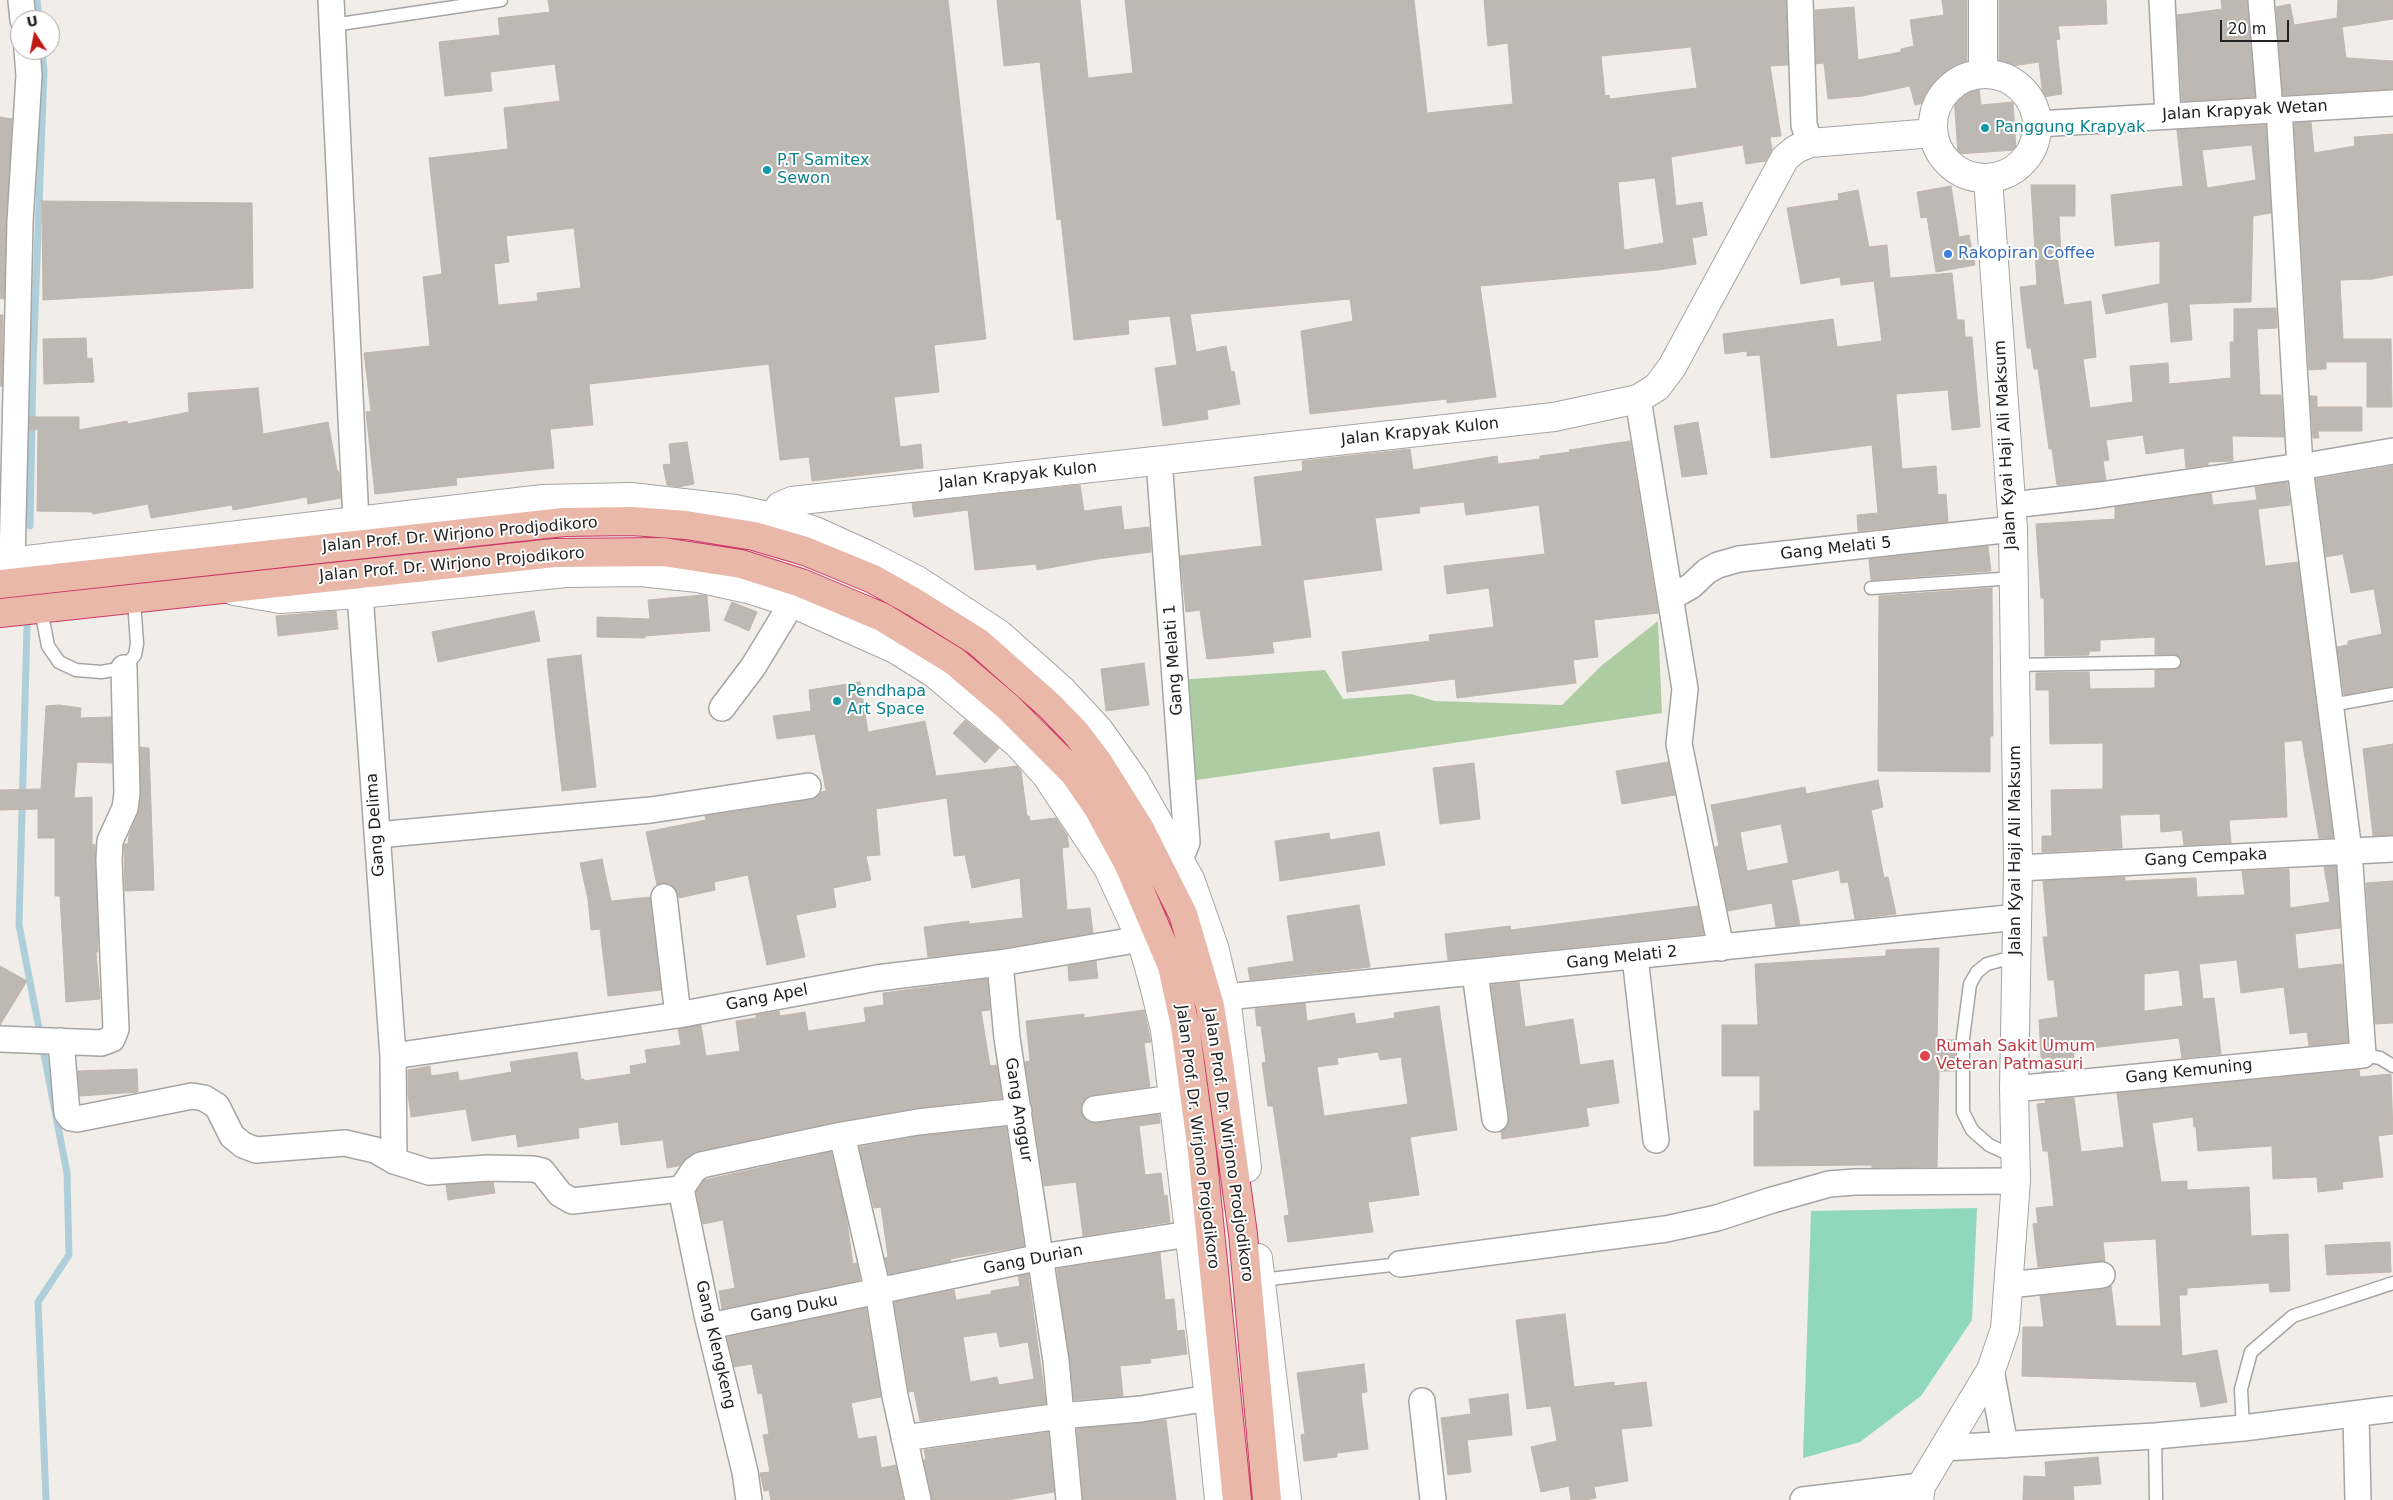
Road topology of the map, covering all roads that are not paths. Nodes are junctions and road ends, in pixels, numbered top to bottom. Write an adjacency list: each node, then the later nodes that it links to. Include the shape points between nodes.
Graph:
1 (331, 0): 7 (street)
2 (501, 0): 7 (lane)
3 (1800, 0): 15 (street, via 1804,125)
4 (1983, 0): 9 (street)
5 (2162, 0): 12 (street)
6 (2261, 0): 11 (street)
7 (333, 25): 25 (street)
8 (28, 60): 17 (street, via 20,222)
9 (1983, 74): 13 (street, via 2003,77 2020,87 2032,104); 14 (street, via 1959,80 1949,88 1935,109)
10 (2393, 103): 11 (street, Jalan Krapyak Wetan)
11 (2274, 109): 12 (street, Jalan Krapyak Wetan); 22 (street)
12 (2168, 116): 13 (street, Jalan Krapyak Wetan)
13 (2037, 124): 16 (street, via 2033,146 2020,165 2005,174)
14 (1933, 134): 15 (street, Jalan Krapyak Kulon); 16 (street, via 1940,154 1956,170)
15 (1810, 143): 18 (street, Jalan Krapyak Kulon, via 1785,158 1672,367)
16 (1988, 178): 24 (street, Jalan Kyai Haji Ali Maksum)
17 (10, 297): 19 (street)
18 (1639, 410): 21 (street, Jalan Krapyak Kulon); 31 (street)
19 (8, 440): 26 (street)
20 (2393, 452): 22 (street, Gang Melati 5)
21 (1159, 460): 23 (street, Jalan Krapyak Kulon, via 792,501 780,506); 46 (street, Gang Melati 1, via 1187,842)
22 (2300, 467): 24 (street, Gang Melati 5, via 2100,494); 40 (street)
23 (773, 517): 25 (street, via 631,496 544,499); 46 (street, via 815,531 901,572 999,634 1062,690 1099,730 1135,781)
24 (2012, 517): 27 (street, Jalan Kyai Haji Ali Maksum); 31 (street, Gang Melati 5, via 1739,559 1706,571)
25 (356, 521): 26 (street)
26 (4, 570): 74 (highway, Jalan Prof. Dr. Wirjono Prodjodikoro, via 564,522 632,521 686,525 754,536 805,551 873,579 978,642 1050,706 1098,762 1140,829 1183,914 1210,1006)
27 (2014, 578): 28 (lane); 37 (street, Jalan Kyai Haji Ali Maksum)
28 (1871, 588)
29 (223, 589): 30 (street, via 280,599); 32 (highway, Jalan Prof. Dr. Wirjono Projodikoro); 73 (highway, Jalan Prof. Dr. Wirjono Projodikoro, via 554,553 663,552 742,564 801,582 882,617 954,661 1008,707 1074,773 1098,808 1151,914 1172,966 1185,1026)
30 (360, 594): 33 (street, via 566,573 640,572 698,578 748,589); 43 (street, Gang Delima)
31 (1670, 598): 51 (street, via 1685,689 1679,744)
32 (134, 600): 34 (highway, Jalan Prof. Dr. Wirjono Projodikoro); 38 (lane, via 136,650)
33 (792, 604): 41 (street); 50 (street, via 895,649 935,674 1018,744 1046,775 1085,831 1108,868)
34 (41, 610): 35 (highway, Jalan Prof. Dr. Wirjono Projodikoro); 38 (lane, via 48,646 64,666 87,672)
35 (0, 613)
36 (2174, 662): 37 (lane)
37 (2015, 665): 47 (street, Jalan Kyai Haji Ali Maksum)
38 (124, 668): 59 (street, via 127,793 125,808 110,841 109,860 116,1029 112,1039 101,1043)
39 (2393, 694): 40 (lane)
40 (2331, 705): 45 (street)
41 (722, 708)
42 (808, 786): 43 (street, via 651,810)
43 (376, 835): 61 (street, Gang Delima)
44 (2393, 849): 45 (street, Gang Cempaka)
45 (2349, 851): 47 (street, Gang Cempaka); 60 (street)
46 (1177, 855): 56 (street, via 1190,879 1214,947)
47 (2018, 868): 49 (street, Jalan Kyai Haji Ali Maksum)
48 (664, 897): 57 (street)
49 (2018, 917): 51 (street, Gang Melati 2); 52 (street, Jalan Kyai Haji Ali Maksum)
50 (1140, 939): 54 (street, Gang Apel); 64 (street, via 1165,1030)
51 (1721, 948): 53 (street, Gang Melati 2)
52 (2017, 956): 63 (street, Jalan Kyai Haji Ali Maksum); 71 (lane, via 1987,964 1976,972 1970,984 1963,1038 1963,1112 1972,1130)
53 (1636, 957): 55 (street, Gang Melati 2); 69 (street)
54 (1000, 963): 57 (street, Gang Apel, via 877,978); 66 (street, Gang Anggur)
55 (1475, 972): 56 (street, Gang Melati 2); 67 (street)
56 (1226, 997): 78 (street)
57 (678, 1015): 61 (street, Gang Apel)
58 (0, 1039): 59 (street)
59 (53, 1041): 70 (street, via 67,1113 71,1118 192,1096 204,1098 217,1106 232,1136 256,1150 346,1142)
60 (2363, 1054): 62 (lane, via 2380,1058); 63 (street, Gang Kemuning)
61 (393, 1056): 70 (street, Gang Delima)
62 (2393, 1066)
63 (2014, 1089): 71 (street, Jalan Kyai Haji Ali Maksum)
64 (1173, 1098): 65 (street); 73 (street)
65 (1095, 1109)
66 (1019, 1111): 68 (street, via 918,1122); 75 (street, Gang Anggur)
67 (1495, 1119)
68 (842, 1135): 72 (street, via 701,1165); 81 (street)
69 (1656, 1140)
70 (384, 1154): 72 (street, via 429,1172 497,1168 542,1171 562,1196 572,1201)
71 (2015, 1169): 76 (street, via 1829,1184 1717,1218 1666,1229); 80 (street, Jalan Kyai Haji Ali Maksum)
72 (682, 1189): 82 (street, Gang Klengkeng)
73 (1200, 1234): 74 (highway); 75 (street, Gang Durian); 84 (street); 99 (highway, Jalan Prof. Dr. Wirjono Projodikoro)
74 (1244, 1234): 100 (highway, Jalan Prof. Dr. Wirjono Prodjodikoro)
75 (1040, 1257): 81 (street, Gang Durian); 88 (street, Gang Anggur, via 1056,1361)
76 (1400, 1264): 78 (lane)
77 (2102, 1275): 80 (street)
78 (1260, 1280): 101 (street)
79 (2393, 1283): 89 (lane, via 2293,1316 2251,1352 2241,1389)
80 (2009, 1285): 83 (street, Jalan Kyai Haji Ali Maksum, via 2005,1329)
81 (878, 1292): 82 (street, Gang Duku); 91 (street)
82 (710, 1326): 95 (street, Gang Klengkeng)
83 (1991, 1370): 92 (street); 93 (street, Jalan Kyai Haji Ali Maksum)
84 (1209, 1398): 88 (street, via 1141,1409); 98 (street)
85 (1422, 1401): 102 (street)
86 (2393, 1409): 87 (street)
87 (2356, 1415): 89 (street); 105 (street)
88 (1060, 1416): 91 (street); 97 (street, Gang Anggur)
89 (2243, 1428): 90 (street)
90 (2155, 1436): 92 (street); 104 (lane)
91 (904, 1438): 96 (street)
92 (2005, 1445): 93 (street)
93 (1943, 1448): 94 (street, Jalan Kyai Haji Ali Maksum)
94 (1920, 1493): 103 (street)
95 (749, 1500)
96 (918, 1500)
97 (1069, 1500)
98 (1219, 1500)
99 (1237, 1500)
100 (1268, 1500)
101 (1287, 1500)
102 (1433, 1500)
103 (1802, 1500)
104 (2156, 1500)
105 (2358, 1500)

